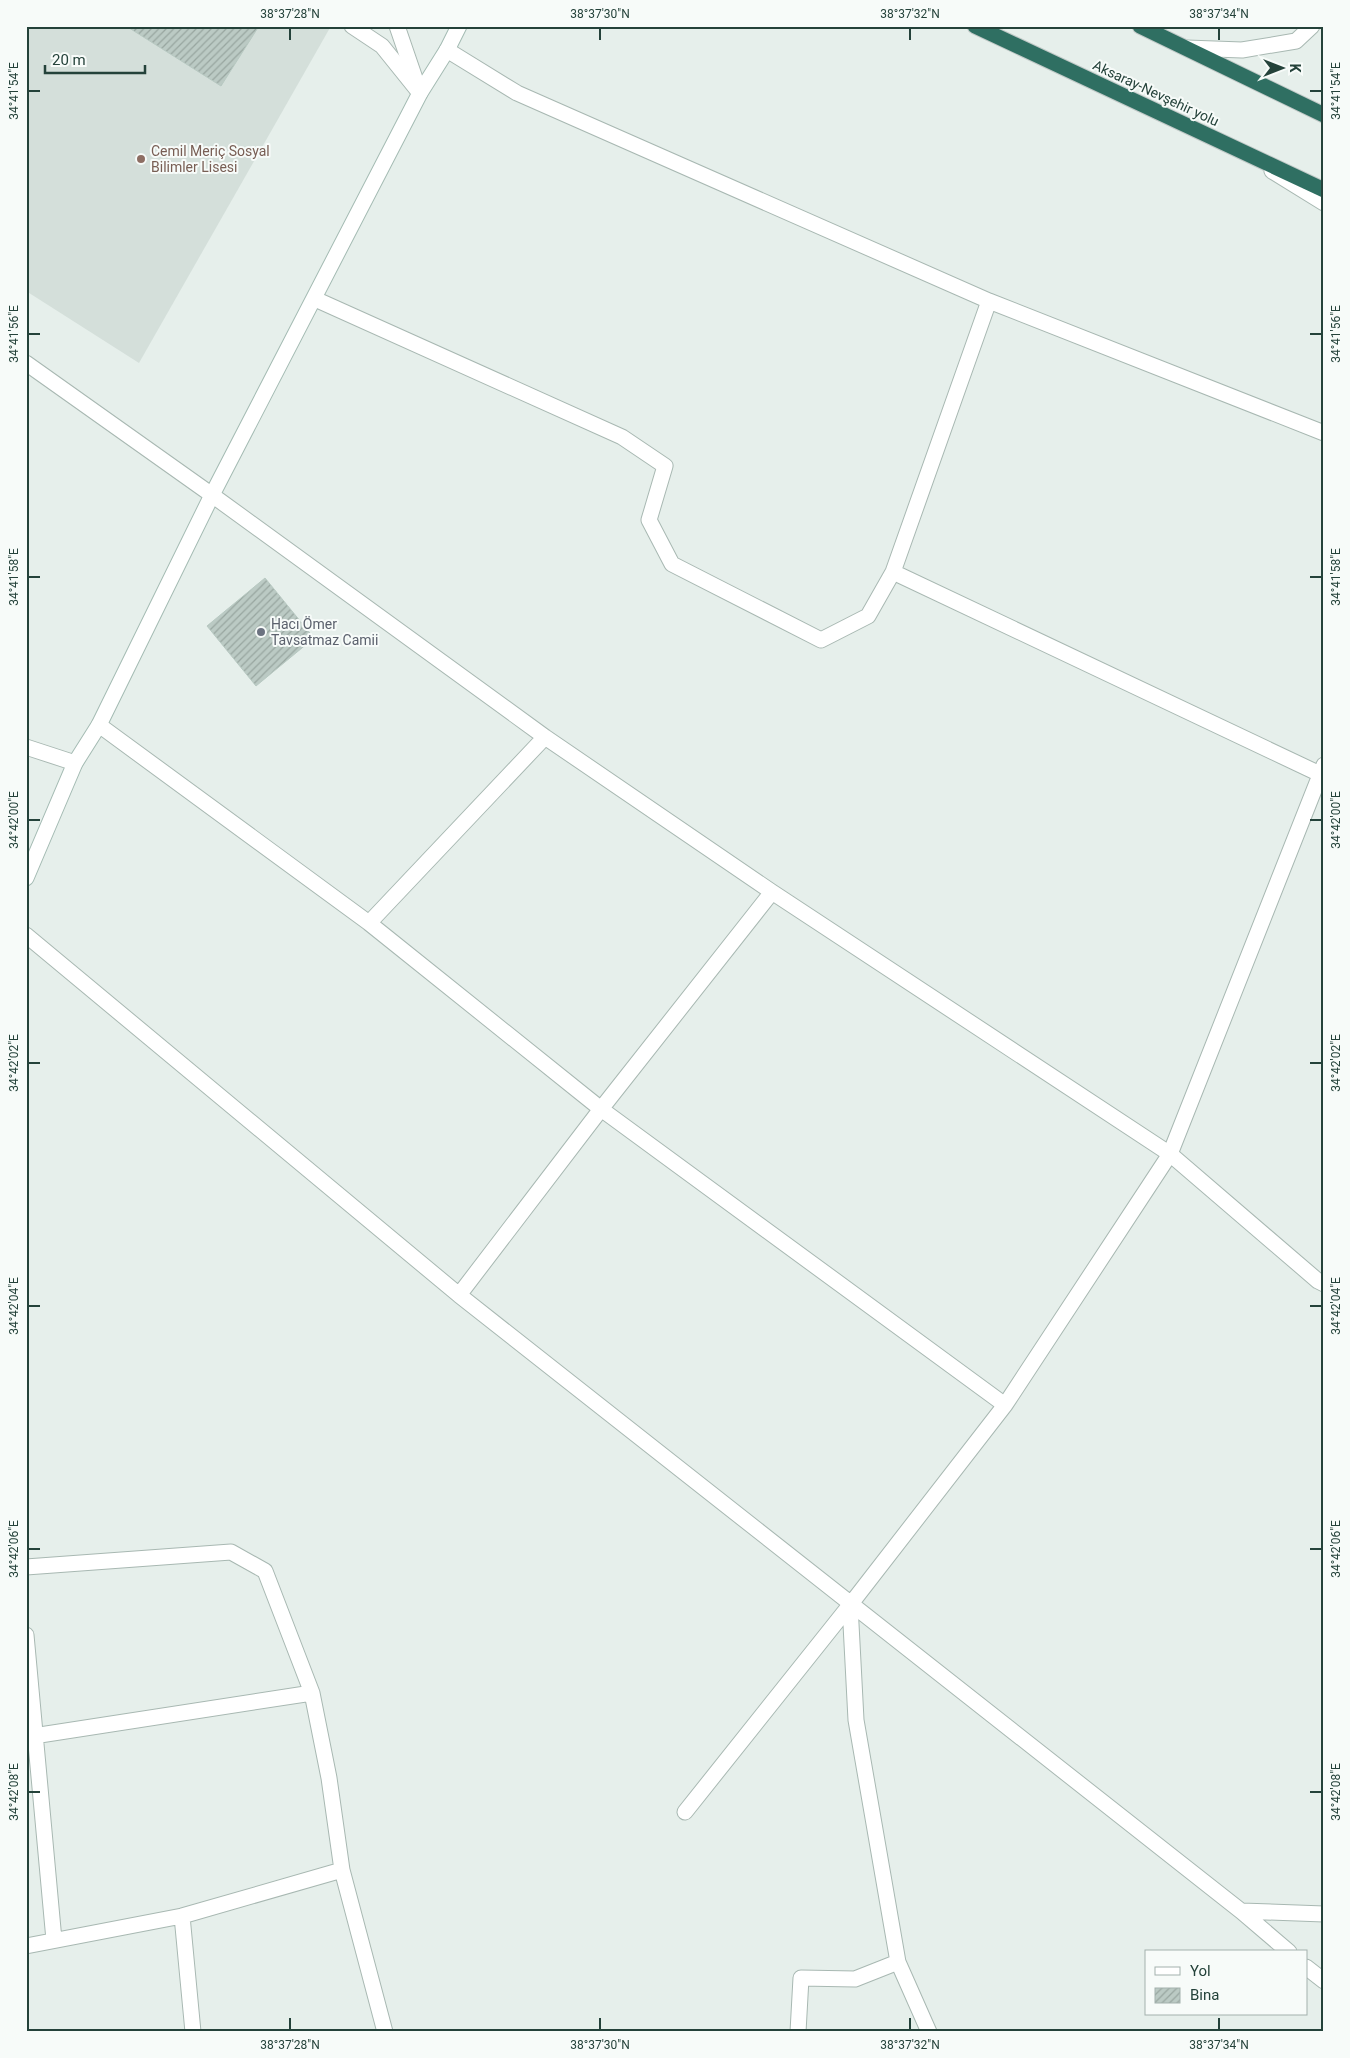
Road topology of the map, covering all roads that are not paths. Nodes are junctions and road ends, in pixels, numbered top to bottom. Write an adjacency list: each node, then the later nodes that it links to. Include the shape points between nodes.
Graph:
1 (352, 26): 9 (street, via 382,46)
2 (397, 26): 9 (street)
3 (459, 26): 8 (street)
4 (976, 26): 11 (highway, Aksaray-Nevşehir yolu)
5 (1140, 26): 7 (highway)
6 (1312, 26): 7 (street, via 1296,41 1242,50)
7 (1187, 48): 10 (highway)
8 (447, 50): 9 (street); 15 (street, via 517,93)
9 (420, 93): 14 (street)
10 (1324, 115)
11 (1232, 147): 12 (highway, Aksaray-Nevşehir yolu); 13 (street)
12 (1324, 190)
13 (1324, 203)
14 (315, 299): 18 (street); 19 (street, via 622,437 664,466 650,520 672,564 821,640 868,616)
15 (989, 301): 17 (street); 19 (street)
16 (26, 363): 18 (street)
17 (1324, 433)
18 (212, 495): 20 (street); 21 (street)
19 (893, 572): 24 (street)
20 (99, 725): 23 (street); 27 (street)
21 (545, 737): 26 (street); 27 (street)
22 (26, 748): 23 (street)
23 (75, 763): 25 (street)
24 (1322, 772): 30 (street)
25 (26, 878)
26 (772, 892): 29 (street); 30 (street)
27 (369, 923): 29 (street)
28 (26, 935): 32 (street)
29 (601, 1109): 32 (street); 33 (street)
30 (1170, 1154): 31 (street); 33 (street)
31 (1324, 1284)
32 (459, 1295): 35 (street)
33 (1005, 1406): 35 (street)
34 (26, 1567): 37 (street, via 231,1552 265,1571)
35 (850, 1605): 39 (street); 41 (street); 47 (street, via 856,1720)
36 (26, 1635): 38 (street)
37 (312, 1693): 38 (street); 40 (street, via 329,1778)
38 (31, 1736): 44 (street)
39 (685, 1812)
40 (342, 1870): 43 (street); 51 (street)
41 (1241, 1911): 42 (street); 46 (street)
42 (1324, 1914)
43 (182, 1916): 44 (street); 50 (street)
44 (54, 1940): 45 (street)
45 (26, 1946)
46 (1287, 1950)
47 (898, 1962): 52 (street, via 855,1979 801,1978); 53 (street)
48 (1308, 1968): 49 (street)
49 (1324, 1981)
50 (193, 2032)
51 (385, 2032)
52 (798, 2032)
53 (929, 2032)

